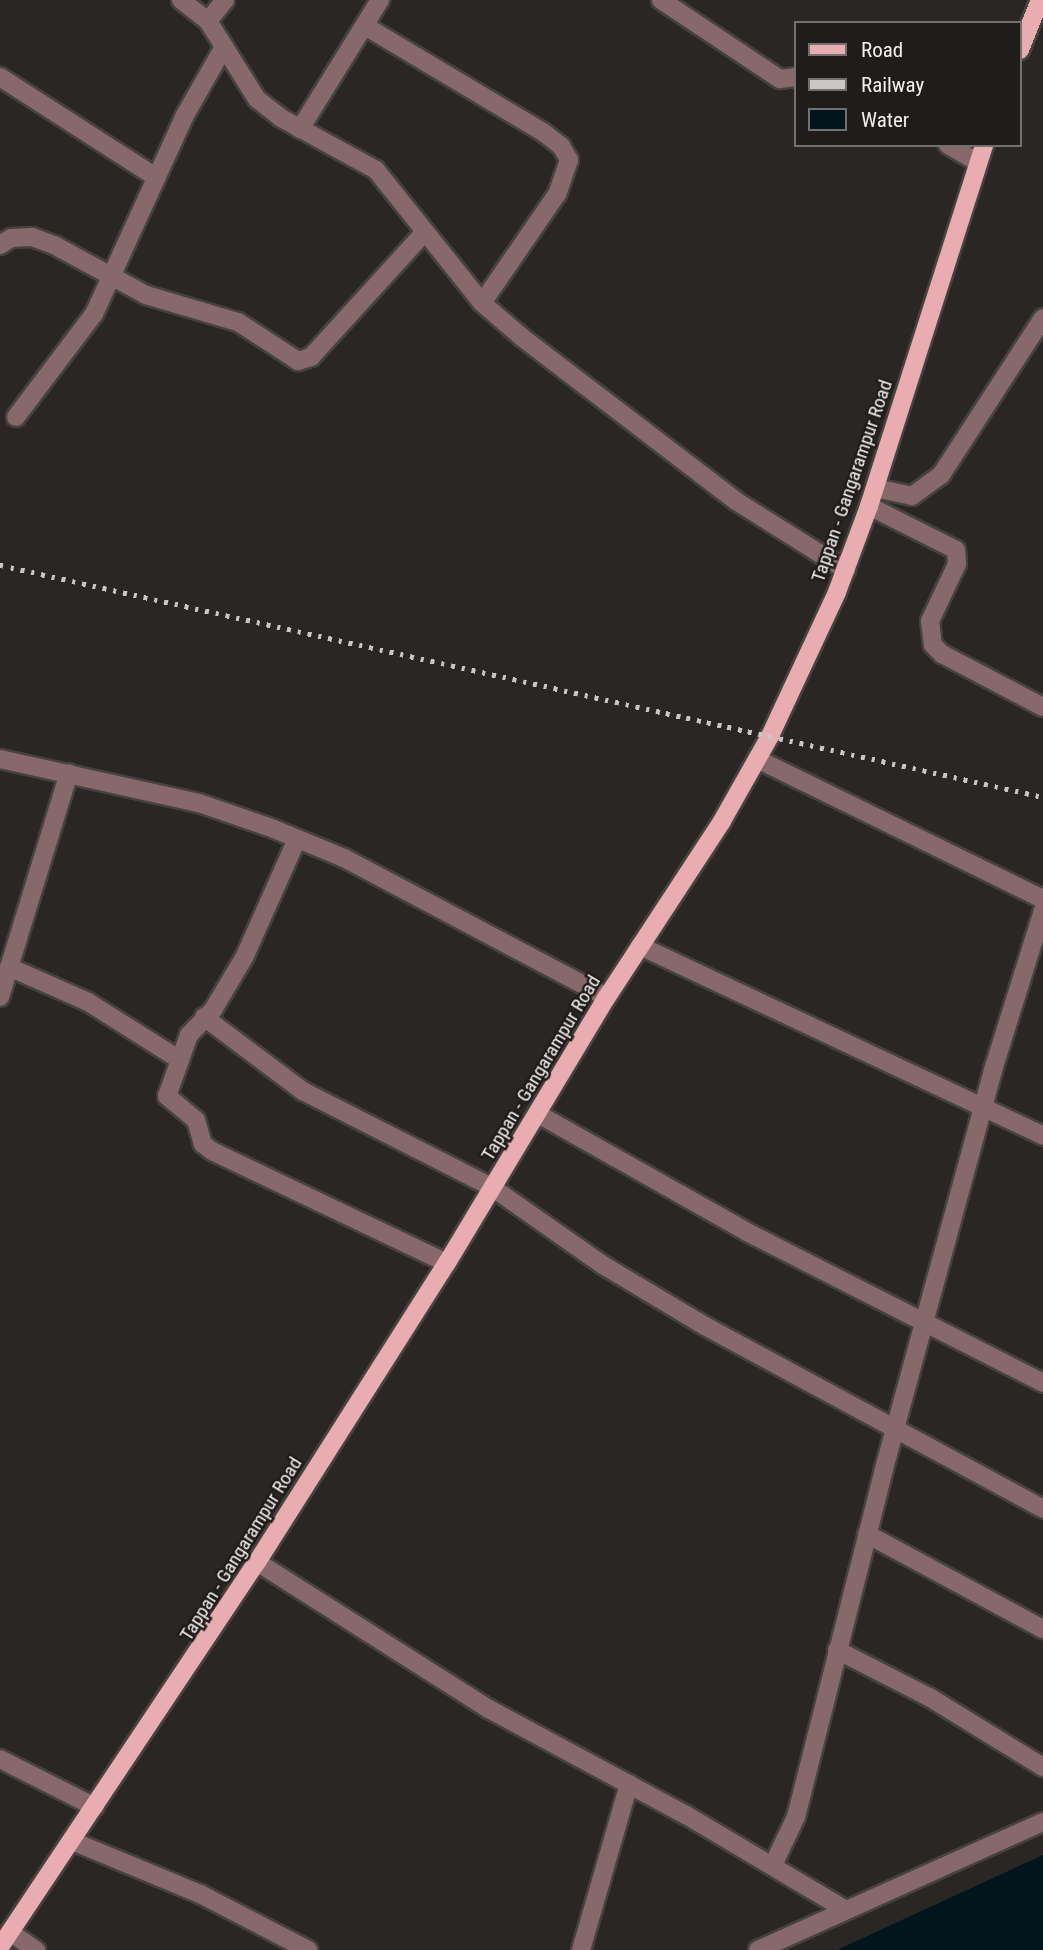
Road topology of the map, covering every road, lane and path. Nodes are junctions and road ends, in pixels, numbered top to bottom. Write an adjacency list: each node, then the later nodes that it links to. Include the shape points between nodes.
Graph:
1 (181, 0): 6 (street)
2 (225, 0): 6 (street)
3 (380, 0): 7 (street)
4 (661, 0): 11 (street, via 780,79)
5 (1040, 0): 8 (main road)
6 (208, 21): 9 (street)
7 (365, 26): 12 (street); 19 (street, via 542,132 561,146 569,160 557,194)
8 (1022, 45)
9 (224, 47): 12 (street, via 257,99); 15 (street)
10 (0, 77): 15 (street)
11 (794, 78)
12 (300, 129): 16 (street, via 376,170)
13 (955, 147): 14 (street)
14 (981, 154): 22 (main road, Tappan - Gangarampur Road)
15 (156, 177): 18 (street)
16 (424, 233): 18 (street, via 304,361 238,322 146,296); 19 (street)
17 (0, 246): 18 (street, via 11,238 32,237)
18 (111, 279): 21 (street, via 77,341)
19 (482, 303): 24 (street, via 576,381 715,485)
20 (1043, 318): 22 (street, via 942,475 912,496)
21 (16, 417)
22 (875, 488): 23 (main road, Tappan - Gangarampur Road)
23 (869, 506): 24 (main road, Tappan - Gangarampur Road); 25 (street, via 956,550 957,564 930,621 933,645)
24 (846, 570): 27 (main road, Tappan - Gangarampur Road)
25 (1043, 707)
26 (0, 759): 28 (street)
27 (757, 759): 30 (street); 32 (main road, Tappan - Gangarampur Road)
28 (69, 773): 29 (street, via 199,803); 33 (street)
29 (297, 839): 35 (street, via 356,864); 36 (street, via 245,956)
30 (1043, 899)
31 (1043, 910): 38 (street)
32 (640, 946): 35 (main road, Tappan - Gangarampur Road); 38 (street)
33 (9, 967): 34 (street); 37 (street, via 88,1002)
34 (0, 997)
35 (607, 997): 39 (main road, Tappan - Gangarampur Road)
36 (204, 1017): 37 (street, via 189,1035); 41 (street, via 303,1091)
37 (180, 1060): 42 (street, via 167,1096 196,1120 203,1144)
38 (984, 1109): 40 (street); 43 (street)
39 (538, 1114): 41 (main road, Tappan - Gangarampur Road); 43 (street, via 747,1232)
40 (1043, 1136)
41 (494, 1188): 42 (main road, Tappan - Gangarampur Road); 45 (street, via 650,1294)
42 (447, 1263): 48 (main road, Tappan - Gangarampur Road)
43 (926, 1325): 44 (street); 45 (street)
44 (1043, 1383)
45 (894, 1432): 46 (street); 47 (street)
46 (1043, 1508)
47 (867, 1534): 49 (street); 50 (street)
48 (257, 1562): 53 (street, via 446,1684); 54 (main road, Tappan - Gangarampur Road)
49 (1043, 1629)
50 (837, 1650): 52 (street, via 929,1697); 57 (street, via 796,1818)
51 (0, 1759): 54 (street)
52 (1043, 1768)
53 (629, 1784): 57 (street); 62 (street)
54 (95, 1807): 56 (main road, Tappan - Gangarampur Road)
55 (1043, 1822): 58 (street)
56 (72, 1841): 59 (main road, Tappan - Gangarampur Road); 61 (street, via 200,1894)
57 (773, 1865): 58 (street)
58 (846, 1910): 63 (street)
59 (5, 1940): 60 (street)
60 (36, 1950)
61 (308, 1950)
62 (581, 1950)
63 (758, 1950)

